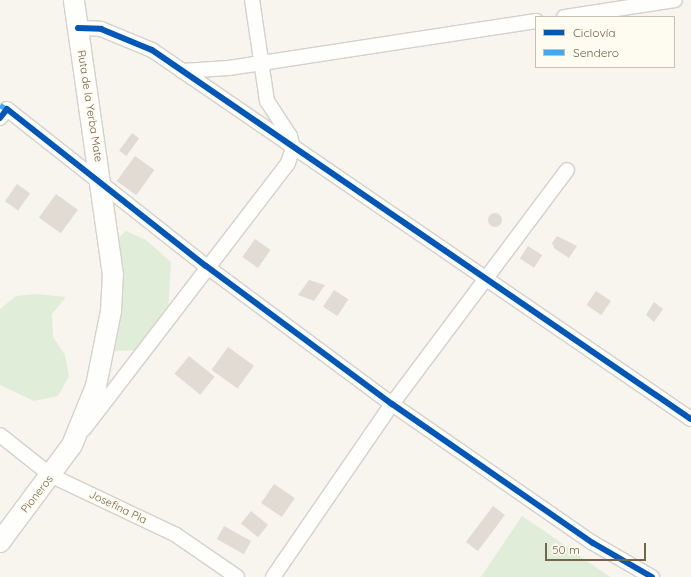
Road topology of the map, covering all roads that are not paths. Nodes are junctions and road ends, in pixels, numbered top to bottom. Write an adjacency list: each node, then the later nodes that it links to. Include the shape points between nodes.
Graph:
1 (74, 0): 7 (main road, Ruta de la Yerba Mate)
2 (252, 0): 8 (street)
3 (675, 0): 4 (street)
4 (615, 5): 5 (street)
5 (568, 16)
6 (535, 21): 8 (street)
7 (78, 28): 9 (street, via 100,29 130,38); 13 (main road, Ruta de la Yerba Mate)
8 (261, 63): 9 (street); 11 (street, via 267,102 290,136)
9 (182, 71): 11 (street)
10 (0, 118): 13 (street, via 7,110)
11 (293, 148): 14 (street, via 288,163); 15 (street)
12 (567, 170): 15 (street)
13 (101, 181): 14 (street); 19 (main road, Ruta de la Yerba Mate, via 113,274 111,311 96,386)
14 (206, 266): 16 (street); 19 (street)
15 (485, 279): 16 (street); 17 (street)
16 (392, 404): 23 (street); 24 (street, via 594,543)
17 (691, 419)
18 (0, 435): 20 (street, Josefina Pla)
19 (72, 445): 20 (main road, Pioneros)
20 (52, 476): 21 (main road, Pioneros); 22 (street, Josefina Pla, via 176,535)
21 (0, 542)
22 (237, 577)
23 (273, 577)
24 (652, 577)

